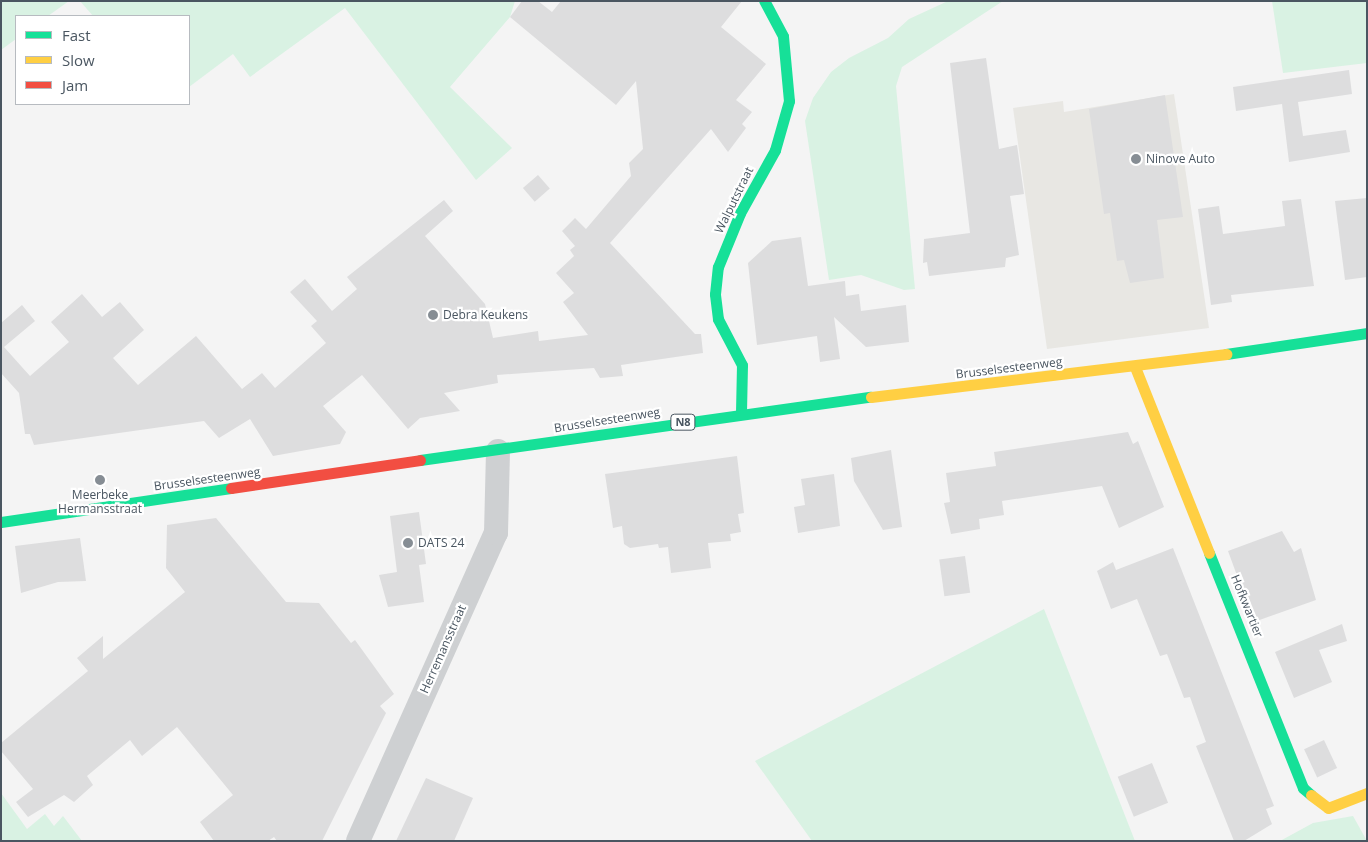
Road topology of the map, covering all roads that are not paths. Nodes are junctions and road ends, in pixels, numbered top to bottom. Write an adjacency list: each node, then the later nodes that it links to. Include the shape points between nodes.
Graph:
1 (764, 1): 4 (main road, Walputstraat, via 783,36 789,101 776,150 740,213 718,267 715,294 718,319 742,365)
2 (1367, 333): 3 (main road, Brusselsesteenweg / N8)
3 (1135, 367): 4 (main road, Brusselsesteenweg / N8); 7 (main road, Hofkwartier, via 1303,788 1328,808)
4 (741, 412): 5 (main road, Brusselsesteenweg / N8)
5 (498, 451): 6 (main road, Brusselsesteenweg / N8); 8 (street, Herremansstraat, via 496,532)
6 (1, 522)
7 (1367, 793)
8 (358, 841)

